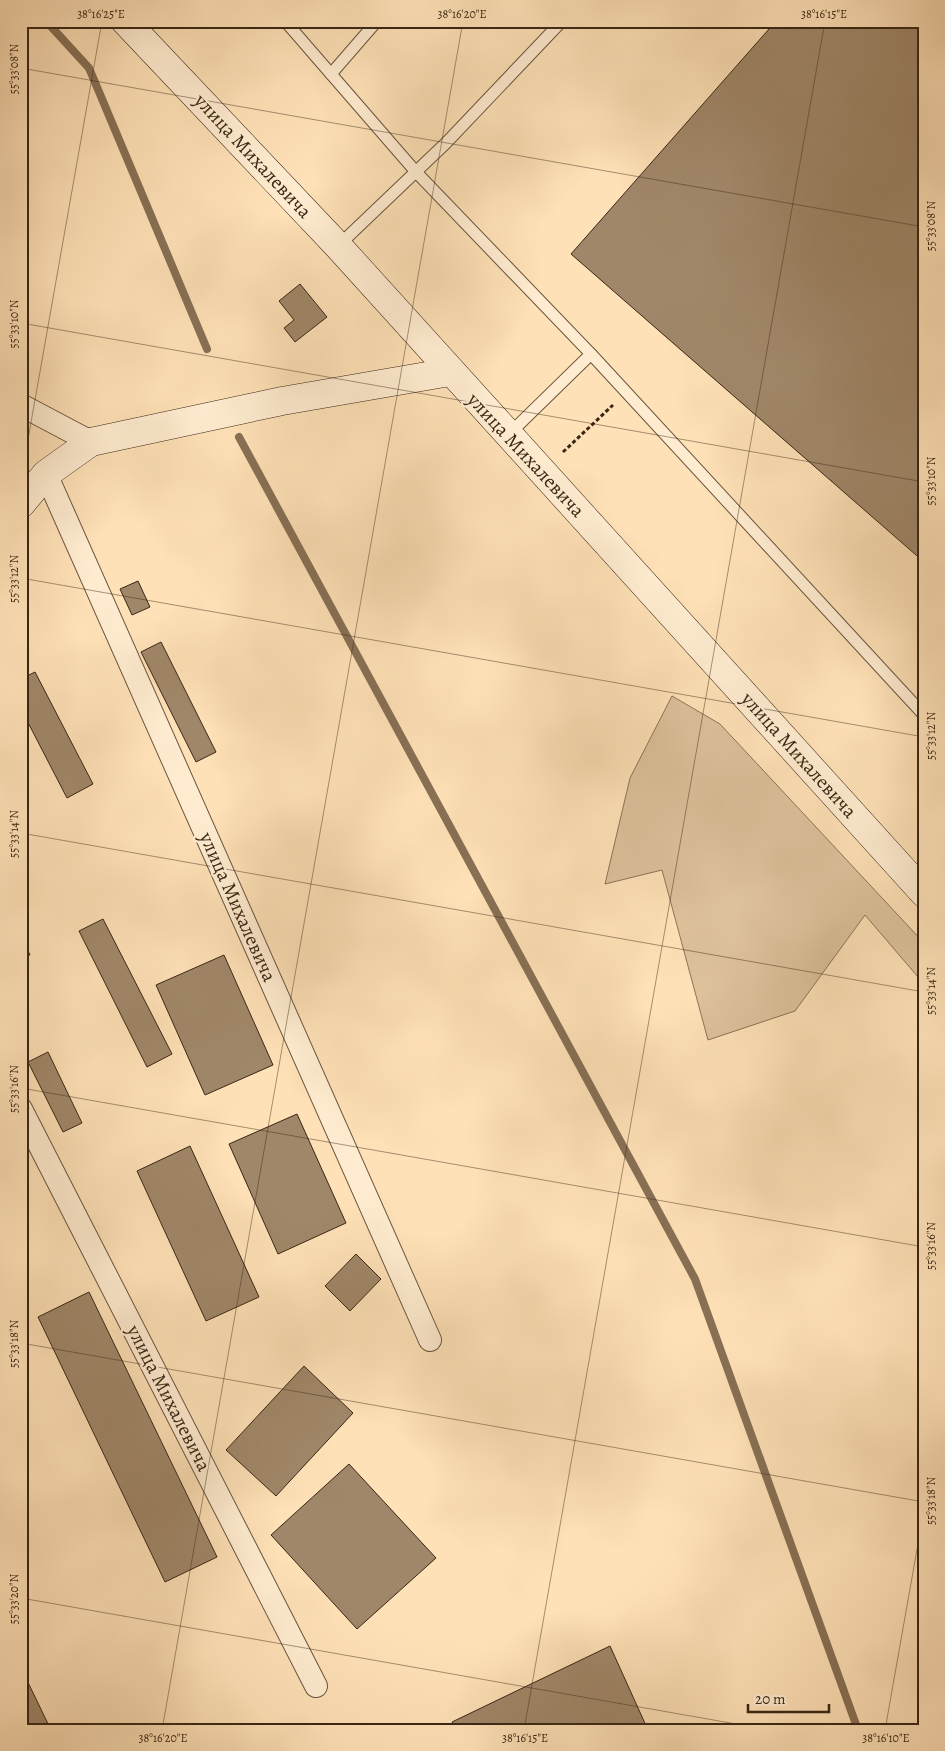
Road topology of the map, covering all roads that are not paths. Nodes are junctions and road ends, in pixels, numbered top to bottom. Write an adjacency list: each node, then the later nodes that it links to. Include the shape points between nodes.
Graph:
1 (125, 21): 7 (street, улица Михалевича)
2 (284, 21): 5 (lane)
3 (377, 21): 5 (lane)
4 (562, 21): 6 (lane)
5 (331, 74): 6 (lane)
6 (416, 172): 7 (lane); 8 (lane)
7 (338, 246): 9 (street, улица Михалевича)
8 (591, 354): 11 (lane); 15 (lane)
9 (450, 372): 11 (street, улица Михалевича); 12 (street, via 282,401)
10 (21, 406): 12 (street)
11 (508, 435): 16 (street, улица Михалевича)
12 (91, 442): 13 (street)
13 (46, 474): 14 (street); 18 (street, улица Михалевича)
14 (21, 504)
15 (924, 715)
16 (924, 893)
17 (21, 1109): 19 (street, улица Михалевича)
18 (430, 1340)
19 (316, 1686)

